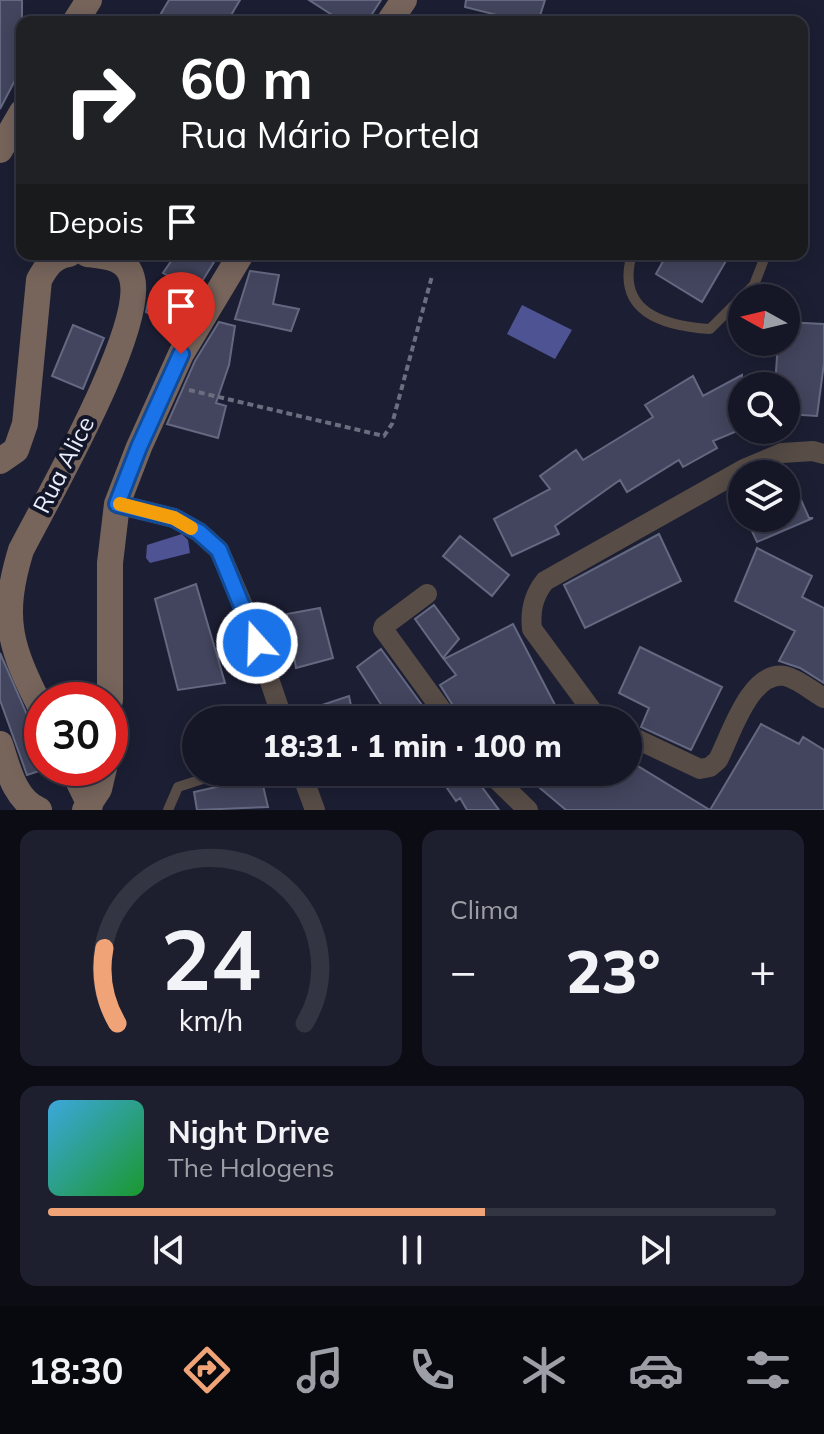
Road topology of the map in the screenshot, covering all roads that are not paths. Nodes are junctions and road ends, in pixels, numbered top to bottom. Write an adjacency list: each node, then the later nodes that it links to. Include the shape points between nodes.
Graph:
1 (16, 122): 2 (street)
2 (0, 150)
3 (53, 260): 9 (street, Rua Alice, via 39,280 25,424 16,450)
4 (118, 260): 12 (street, Rua Alice, via 132,278 133,302 121,353 11,577 5,615)
5 (237, 260): 10 (street, via 181,354)
6 (631, 260): 7 (lane, via 631,295 658,320 710,329 754,285)
7 (764, 260)
8 (824, 454): 17 (street, via 782,453 744,469 545,581 530,612 532,629)
9 (0, 461)
10 (117, 504): 13 (street, via 110,563); 15 (street, via 174,518 219,550)
11 (427, 594): 16 (street, via 383,629)
12 (30, 682)
13 (110, 682)
14 (824, 698): 18 (street, via 788,677 773,675 761,681 710,767 700,769)
15 (278, 706)
16 (439, 706)
17 (589, 706)
18 (642, 742)
19 (0, 744): 26 (street, via 16,787)
20 (79, 786): 25 (street)
21 (100, 786): 25 (street)
22 (182, 786): 27 (lane)
23 (306, 786): 28 (street)
24 (503, 786): 29 (street)
25 (88, 808)
26 (39, 810)
27 (168, 810)
28 (315, 810)
29 (528, 810)

